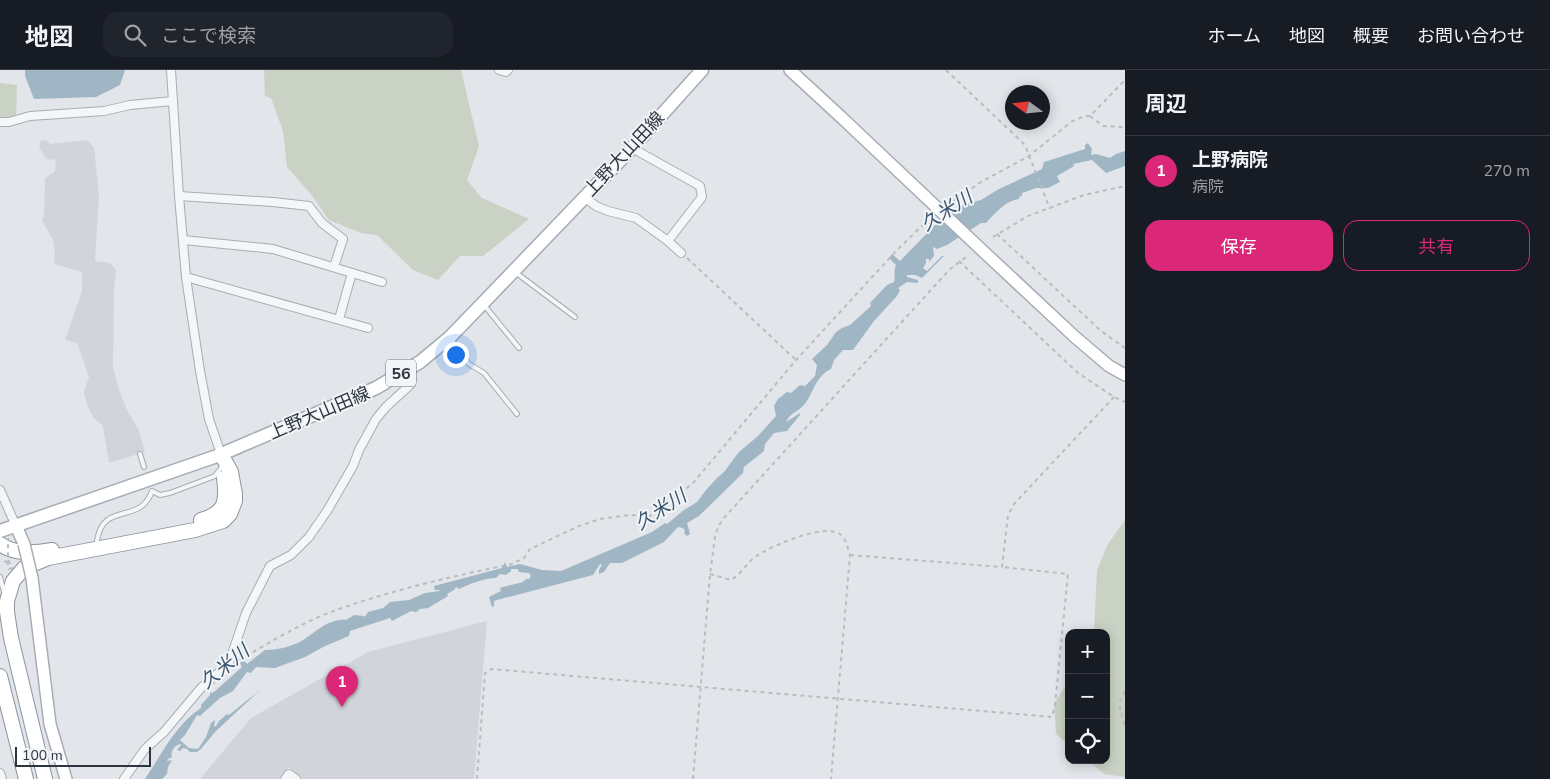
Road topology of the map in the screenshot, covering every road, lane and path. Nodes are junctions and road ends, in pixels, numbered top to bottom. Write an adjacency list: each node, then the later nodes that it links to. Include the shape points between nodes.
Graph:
1 (171, 70): 8 (street)
2 (499, 70): 3 (street)
3 (508, 70)
4 (702, 70): 12 (main road, 上野大山田線 / 56)
5 (790, 70): 41 (street, bridge, via 1075,337 1109,366)
6 (946, 70): 13 (path, via 1025,145)
7 (1125, 80): 9 (path)
8 (173, 101): 10 (street); 15 (street)
9 (1090, 116): 11 (path, via 1103,126); 13 (path, via 1071,122)
10 (0, 122)
11 (1125, 128)
12 (632, 148): 16 (main road, 上野大山田線 / 56); 23 (street, via 700,186 702,197)
13 (1029, 156): 17 (path); 18 (path)
14 (1125, 186): 18 (path)
15 (179, 196): 22 (street); 27 (street, via 310,206 322,223 343,239)
16 (584, 197): 23 (street, via 608,211 636,218); 28 (main road, 上野大山田線 / 56)
17 (952, 202)
18 (1050, 209): 20 (path, via 1028,216)
19 (927, 221): 39 (path)
20 (998, 234): 21 (path); 38 (path, via 1101,331)
21 (993, 237)
22 (183, 240): 27 (street, via 273,249); 30 (street)
23 (668, 241): 24 (street)
24 (682, 253): 39 (path)
25 (966, 256): 26 (path)
26 (959, 261): 42 (path, via 1078,372); 55 (path, via 723,519 715,537)
27 (334, 267): 29 (street)
28 (514, 270): 32 (main road, 上野大山田線 / 56); 33 (lane)
29 (352, 273): 31 (street); 34 (street)
30 (186, 277): 34 (street); 46 (street, via 200,371)
31 (382, 282)
32 (483, 303): 36 (main road, 上野大山田線 / 56); 37 (lane)
33 (575, 317)
34 (339, 319): 35 (street)
35 (368, 328)
36 (450, 337): 40 (main road, 上野大山田線 / 56); 44 (lane, via 469,364 484,373)
37 (519, 348)
38 (1125, 348)
39 (796, 360): 59 (path, via 694,482 650,516 600,519 578,526 530,550 524,558 512,564 330,612)
40 (407, 370): 46 (main road, 上野大山田線 / 56, via 376,388); 73 (street, via 411,374 411,384 376,419 353,466 314,530 291,555 270,566 246,613 230,660 145,749)
41 (1125, 375)
42 (1114, 397): 43 (path); 54 (path, via 1014,504 1008,515)
43 (1125, 402)
44 (517, 414)
45 (140, 454): 47 (lane)
46 (220, 459): 49 (main road, 上野大山田線 / 56); 51 (lane, via 215,476 170,493 160,495 152,491 136,511 107,519); 51 (highway, via 226,495 223,507 215,514); 57 (highway, via 231,472 235,494 230,514 222,521 195,530 36,562 18,573)
47 (144, 467)
48 (0, 490): 49 (street)
49 (16, 526): 50 (main road, 上野大山田線 / 56); 72 (street, bridge, via 32,578 50,724)
50 (3, 535): 51 (highway, via 9,549 33,552); 53 (path, bridge, via 12,568)
51 (98, 541)
52 (850, 555): 54 (path); 55 (path, via 840,535 828,531 798,536 757,556 731,580); 63 (path)
53 (6, 562)
54 (1002, 567): 63 (path, via 1068,574 1052,717)
55 (710, 574): 61 (path)
56 (0, 577): 57 (lane)
57 (7, 601): 71 (highway, via 11,638)
58 (0, 627): 70 (highway)
59 (239, 660)
60 (0, 676): 69 (highway)
61 (701, 687): 63 (path); 76 (path, via 491,669 485,673); 77 (path)
62 (1125, 691): 65 (path, via 1119,703)
63 (837, 698): 78 (path)
64 (0, 713): 68 (highway)
65 (1125, 728)
66 (0, 773): 67 (street)
67 (2, 779)
68 (20, 779)
69 (26, 779)
70 (41, 779)
71 (45, 779)
72 (66, 779)
73 (124, 779)
74 (285, 779): 75 (street, via 289,774)
75 (296, 779)
76 (477, 779)
77 (693, 779)
78 (831, 779)

